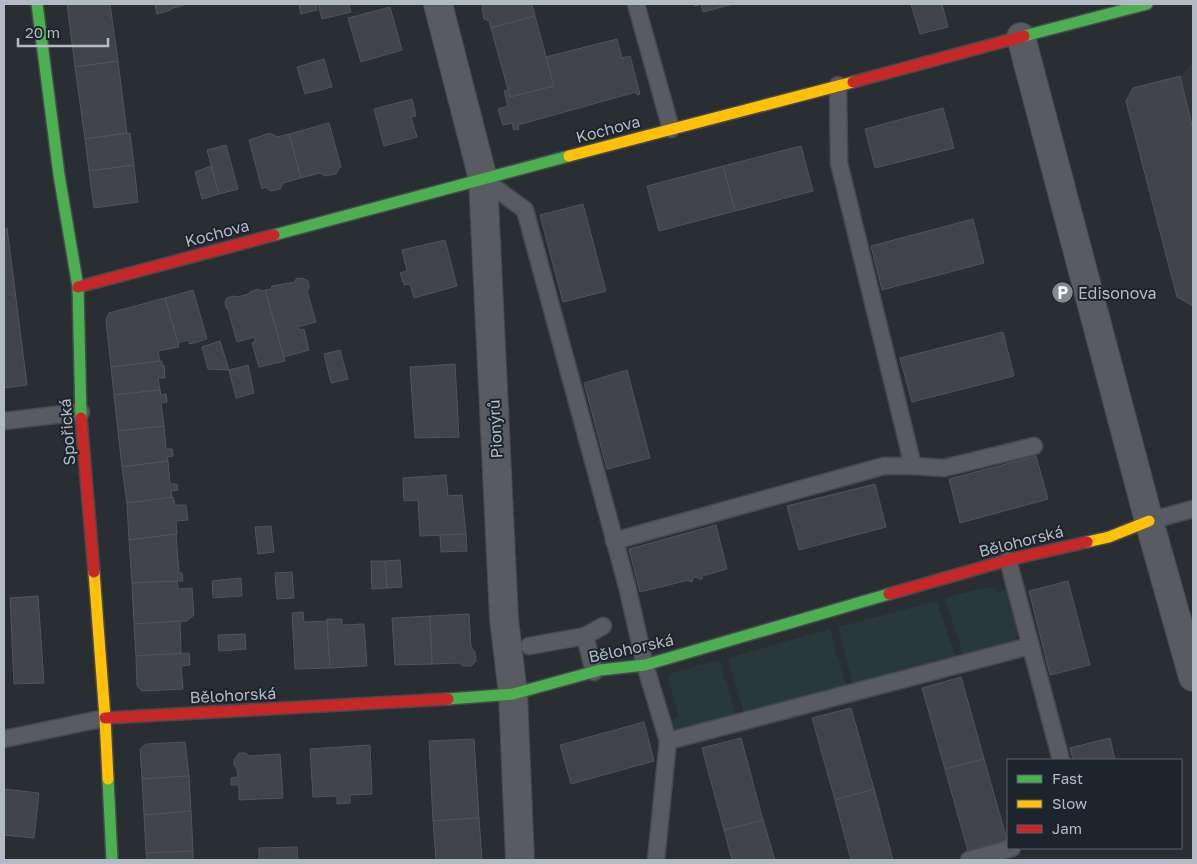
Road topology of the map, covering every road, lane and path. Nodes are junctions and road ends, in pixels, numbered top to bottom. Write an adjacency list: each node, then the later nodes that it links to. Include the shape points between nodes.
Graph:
1 (37, 4): 9 (street, Spořická, via 59,175)
2 (438, 4): 8 (street, Pionýrů)
3 (636, 4): 7 (lane)
4 (1147, 4): 5 (street, Kochova)
5 (1022, 37): 6 (street, Kochova); 15 (street)
6 (838, 85): 7 (street, Kochova); 13 (lane, via 840,163)
7 (670, 129): 8 (street, Kochova)
8 (483, 179): 9 (street, Kochova); 16 (lane, via 525,210); 25 (street, Pionýrů, via 504,619)
9 (78, 288): 10 (street, Spořická)
10 (81, 412): 11 (lane); 26 (street, Spořická)
11 (4, 421)
12 (1034, 446): 13 (lane, via 944,468)
13 (913, 466): 16 (lane, via 884,466)
14 (1193, 509): 15 (lane)
15 (1149, 521): 17 (street, Bělohorská, via 1109,537); 24 (street)
16 (614, 541): 22 (lane)
17 (1008, 560): 21 (lane); 22 (street, Bělohorská)
18 (603, 626): 19 (lane)
19 (585, 636): 20 (lane); 23 (lane)
20 (529, 646)
21 (1030, 646): 28 (lane); 29 (lane)
22 (645, 665): 23 (street, Bělohorská); 28 (lane)
23 (594, 672): 25 (street, Bělohorská)
24 (1193, 677)
25 (513, 694): 26 (street, Bělohorská); 32 (street, Pionýrů)
26 (104, 718): 27 (lane); 31 (street, Spořická)
27 (4, 739)
28 (668, 741): 33 (lane)
29 (1061, 759)
30 (1008, 849): 34 (lane)
31 (112, 860)
32 (520, 860)
33 (656, 860)
34 (969, 860)

